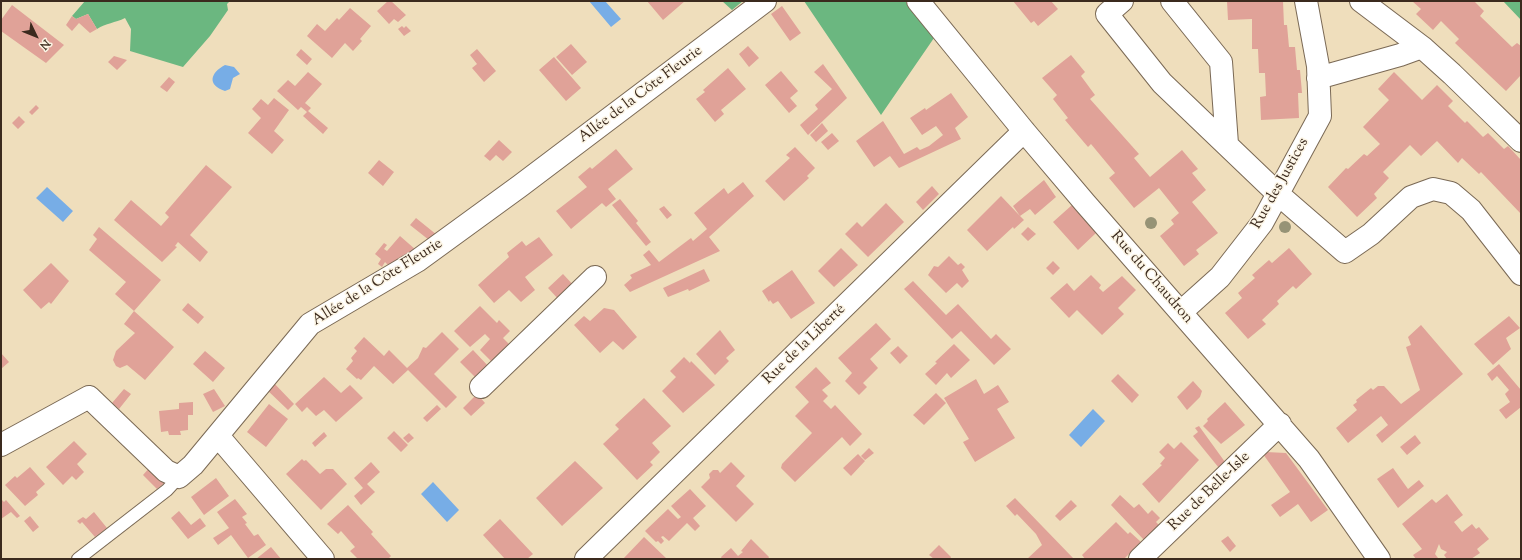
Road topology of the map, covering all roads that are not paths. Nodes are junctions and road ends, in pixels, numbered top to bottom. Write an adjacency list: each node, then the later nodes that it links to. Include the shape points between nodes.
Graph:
1 (765, 1): 18 (street, Allée de la Côte Fleurie, via 417,261 310,324)
2 (918, 1): 9 (street, Rue du Chaudron)
3 (1122, 1): 11 (street, via 1107,14 1162,83)
4 (1172, 1): 11 (street, via 1221,62)
5 (1306, 1): 8 (street, Rue des Justices)
6 (1361, 1): 7 (street)
7 (1422, 47): 8 (street, via 1400,56); 10 (street)
8 (1318, 78): 12 (street, Rue des Justices, via 1320,116)
9 (1024, 131): 15 (street, Rue du Chaudron); 23 (street, Rue de la Liberté)
10 (1521, 141)
11 (1227, 144): 12 (street)
12 (1278, 194): 13 (street, via 1345,252 1371,234 1411,197 1433,189 1451,193 1471,210); 15 (street, Rue des Justices, via 1262,223 1220,277)
13 (1518, 261)
14 (595, 277): 16 (street)
15 (1181, 312): 17 (street, Rue du Chaudron)
16 (481, 386)
17 (1280, 424): 24 (street, Rue de Belle-Isle); 25 (street, Rue du Chaudron, via 1309,459)
18 (218, 436): 20 (street, Allée de la Côte Fleurie); 22 (street)
19 (1, 445): 20 (street, via 89,396 166,471)
20 (179, 477): 21 (lane, via 167,490)
21 (78, 559)
22 (323, 559)
23 (586, 559)
24 (1140, 559)
25 (1379, 559)

